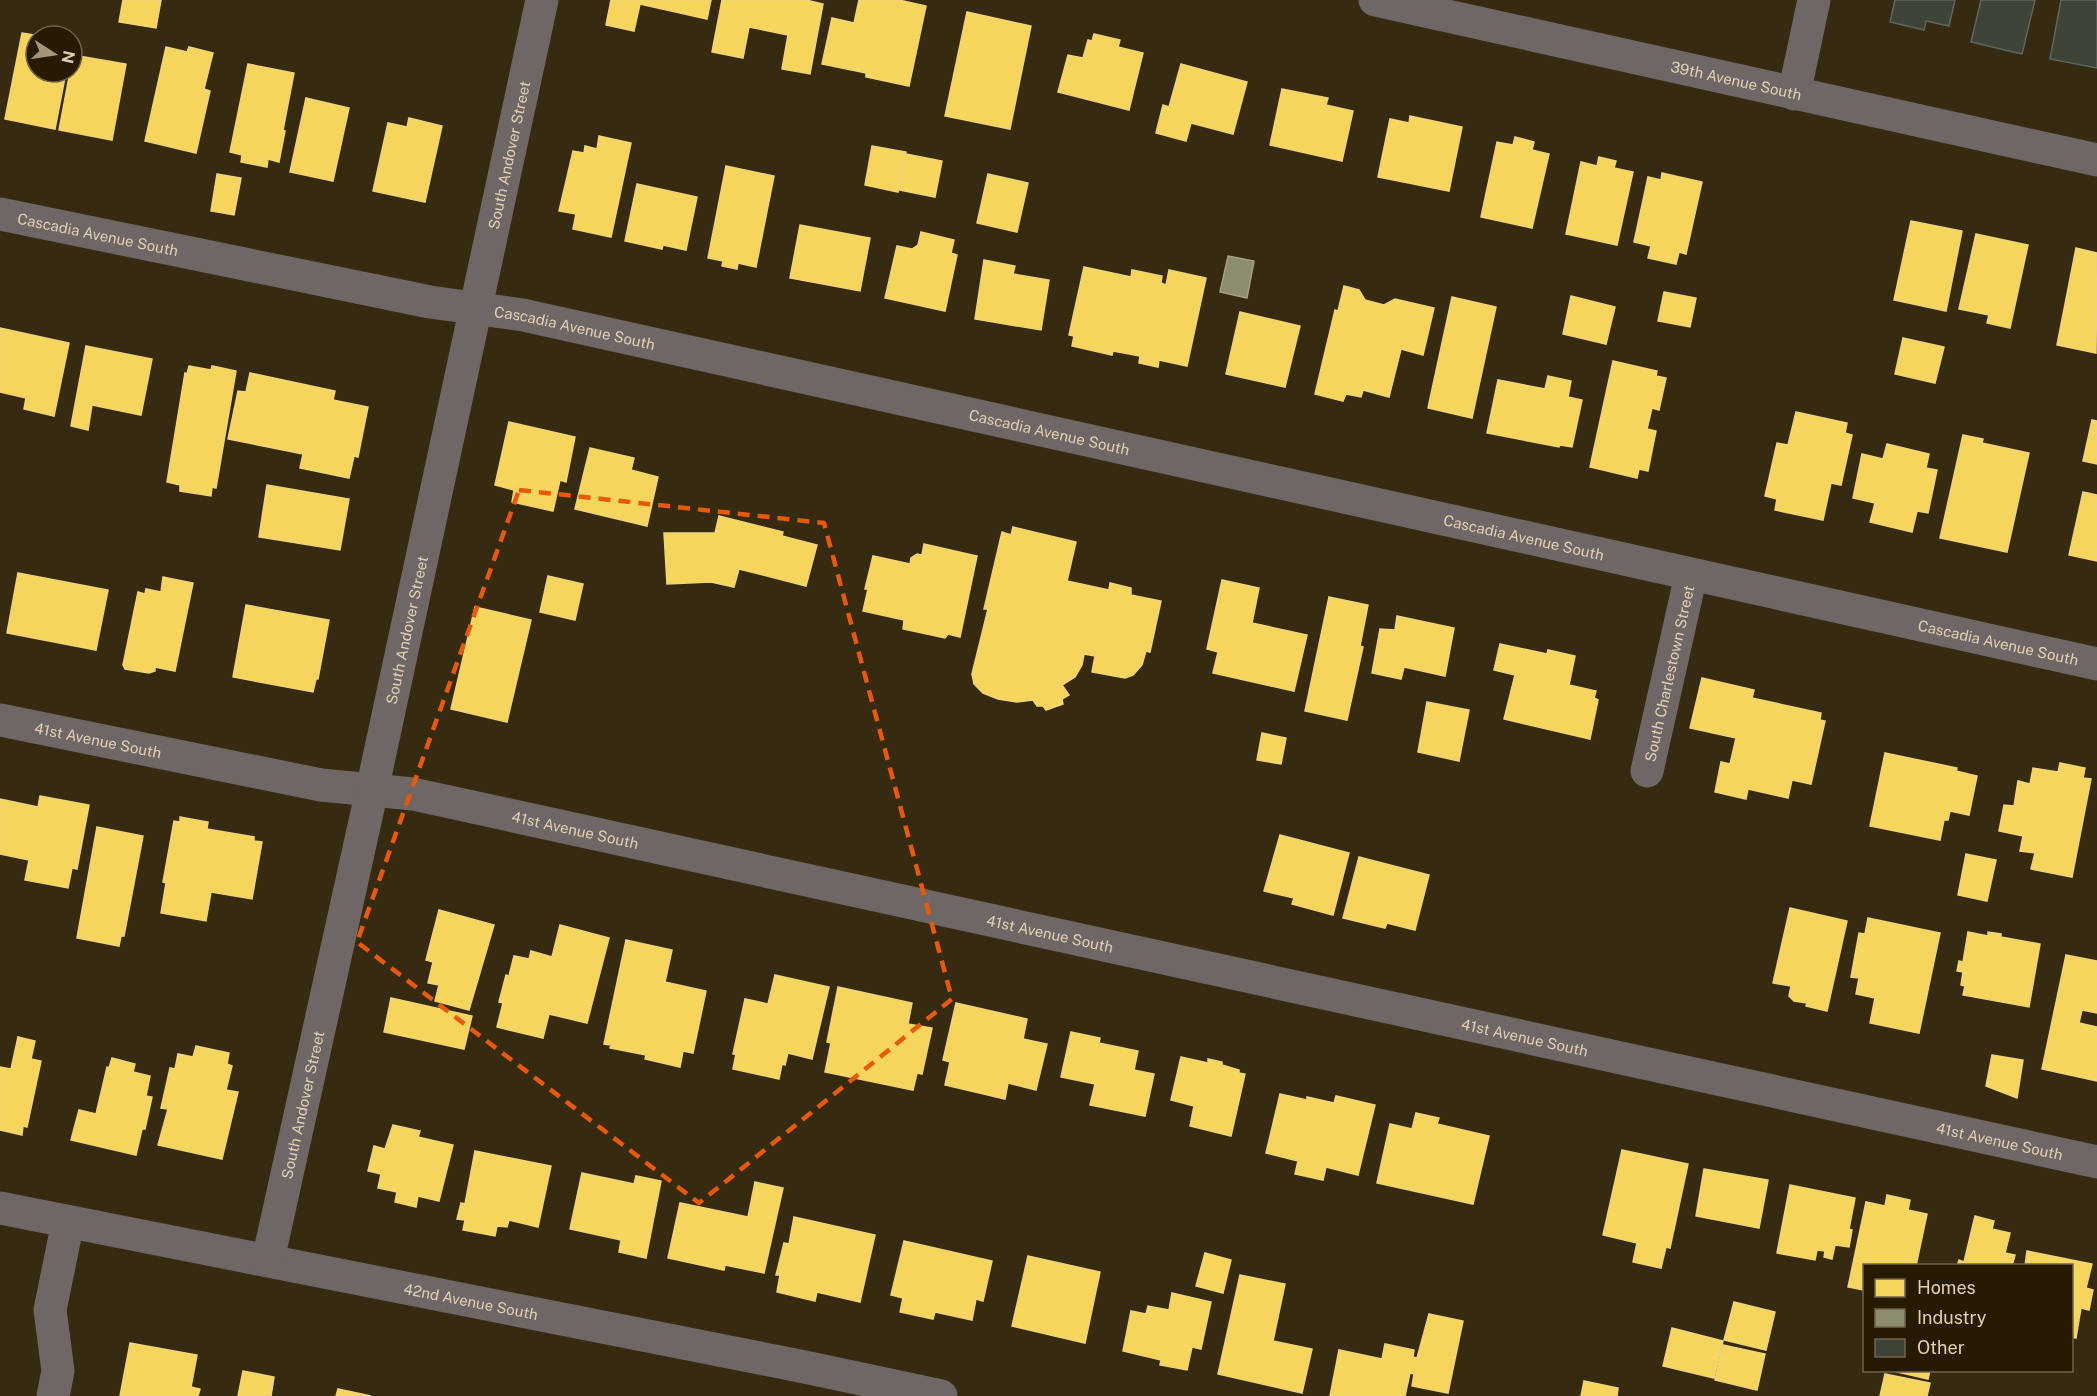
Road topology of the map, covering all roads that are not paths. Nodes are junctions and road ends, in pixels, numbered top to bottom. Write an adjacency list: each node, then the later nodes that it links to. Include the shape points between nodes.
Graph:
1 (542, 0): 7 (street, South Andover Street)
2 (1375, 0): 4 (street, 39th Avenue South)
3 (1815, 0): 4 (street)
4 (1794, 94): 5 (street, 39th Avenue South)
5 (2097, 160)
6 (0, 214): 7 (street, Cascadia Avenue South, via 430,302)
7 (476, 308): 8 (street, Cascadia Avenue South, via 534,317); 12 (street, South Andover Street)
8 (1690, 575): 9 (street, Cascadia Avenue South); 11 (street, South Charlestown Street)
9 (2097, 664)
10 (0, 720): 12 (street, 41st Avenue South, via 321,785)
11 (1647, 771)
12 (372, 790): 13 (street, 41st Avenue South, via 413,794); 16 (street, South Andover Street)
13 (2097, 1162)
14 (0, 1208): 15 (street, 42nd Avenue South)
15 (68, 1221): 16 (street, 42nd Avenue South); 18 (street, via 50,1310 58,1371)
16 (268, 1260): 17 (street, 42nd Avenue South)
17 (865, 1388): 19 (street, 42nd Avenue South)
18 (53, 1396)
19 (942, 1396)

